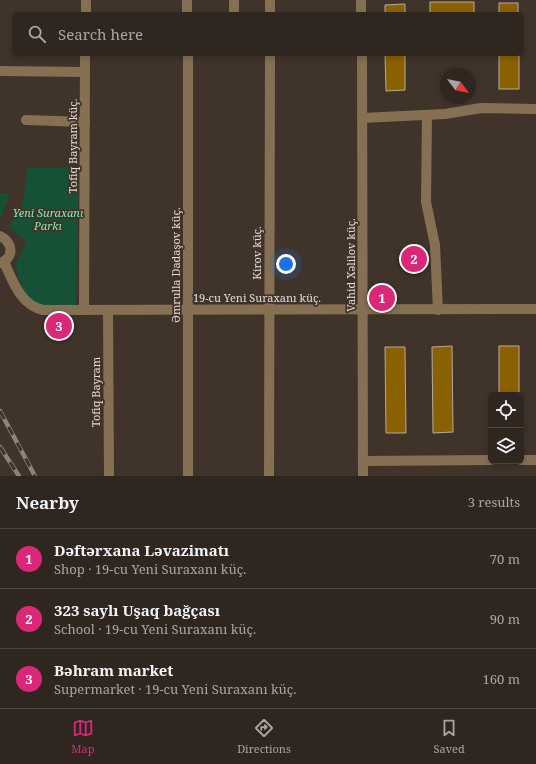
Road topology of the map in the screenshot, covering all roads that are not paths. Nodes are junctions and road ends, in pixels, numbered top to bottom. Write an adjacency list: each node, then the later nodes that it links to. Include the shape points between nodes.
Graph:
1 (86, 0): 6 (street)
2 (188, 0): 7 (street)
3 (234, 0): 8 (street)
4 (270, 0): 9 (street)
5 (361, 0): 10 (street)
6 (86, 12)
7 (188, 12)
8 (234, 12)
9 (270, 12)
10 (361, 12)
11 (85, 56): 16 (street, Tofiq Bayram küç.)
12 (188, 56): 27 (street, Əmrulla Dadaşov küç.)
13 (270, 56): 28 (street, Kirov küç.)
14 (362, 56): 19 (street, Vahid Xəlilov küç.)
15 (0, 72): 16 (street)
16 (85, 72): 21 (street, Tofiq Bayram küç.)
17 (536, 109): 18 (street, via 481,108)
18 (427, 115): 19 (street); 30 (street, via 426,202 435,244)
19 (362, 118): 29 (street, Vahid Xəlilov küç.)
20 (26, 120): 21 (street)
21 (85, 122): 25 (street, Tofiq Bayram küç.)
22 (0, 236): 23 (street, via 6,239 11,248)
23 (2, 263): 25 (street, 19-cu Yeni Suraxanı küç., via 30,305 43,310)
24 (536, 309): 30 (street, 19-cu Yeni Suraxanı küç.)
25 (84, 310): 26 (street, 19-cu Yeni Suraxanı küç.)
26 (108, 310): 27 (street, 19-cu Yeni Suraxanı küç.); 35 (street, Tofiq Bayram)
27 (188, 310): 28 (street, 19-cu Yeni Suraxanı küç.); 36 (street, Əmrulla Dadaşov küç.)
28 (269, 310): 29 (street, 19-cu Yeni Suraxanı küç.); 37 (street, Kirov küç.)
29 (363, 310): 30 (street, 19-cu Yeni Suraxanı küç.); 34 (street, Vahid Xəlilov küç.)
30 (438, 310)
31 (488, 460): 34 (street)
32 (524, 460): 33 (street)
33 (536, 460)
34 (363, 461): 38 (street, Vahid Xəlilov küç.)
35 (109, 475)
36 (188, 476)
37 (269, 476)
38 (363, 476)

